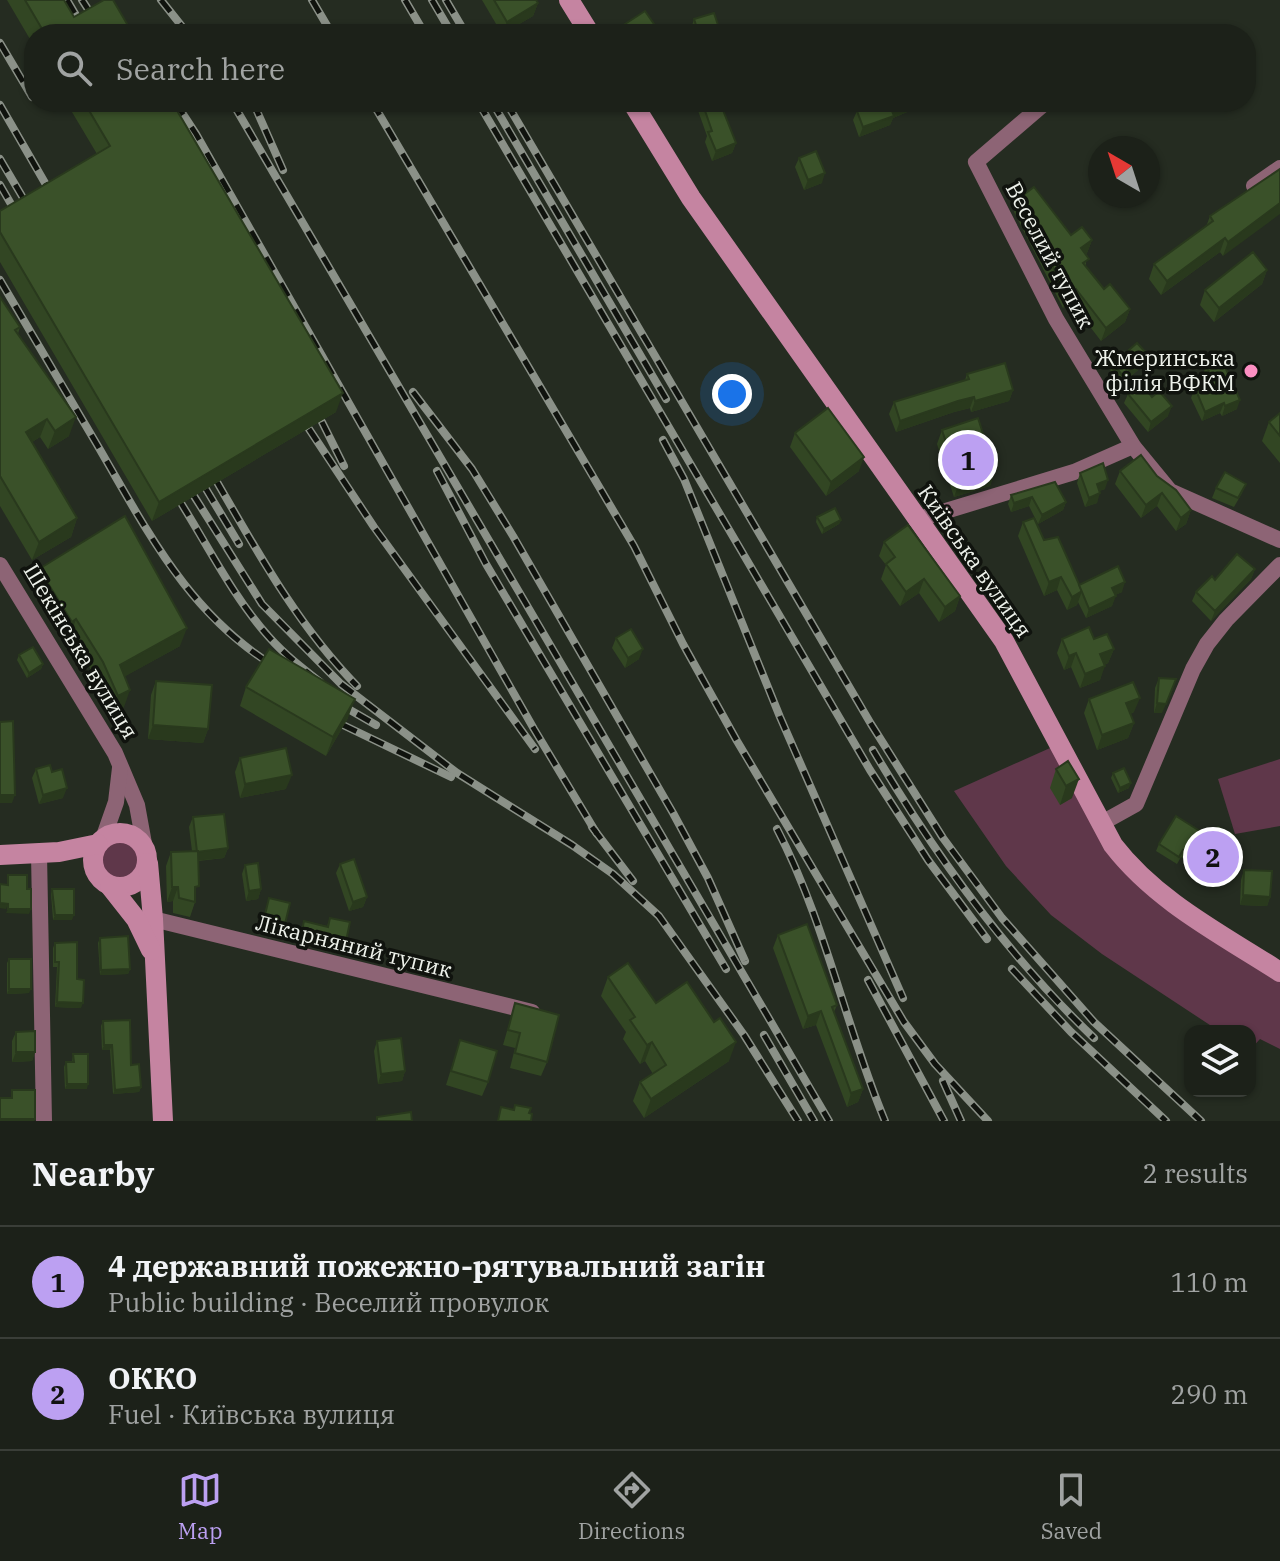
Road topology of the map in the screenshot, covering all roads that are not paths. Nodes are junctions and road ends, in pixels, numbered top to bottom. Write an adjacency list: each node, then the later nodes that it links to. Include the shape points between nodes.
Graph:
1 (569, 0): 2 (street)
2 (584, 24)
3 (638, 112): 8 (street, Київська вулиця, via 691,198)
4 (1034, 112): 7 (street, Веселий тупик, via 976,162 1056,319)
5 (1280, 168): 6 (street)
6 (1254, 186)
7 (1133, 446): 8 (street, via 1074,472); 9 (street, via 1170,491)
8 (916, 520): 13 (street, Київська вулиця, via 1004,641)
9 (1280, 540)
10 (0, 565): 12 (street, Шекінська вулиця)
11 (1280, 565): 13 (street, via 1207,644 1136,804)
12 (120, 763): 14 (street, Шекінська вулиця, via 116,802); 17 (street, Шекінська вулиця, via 137,805)
13 (1100, 824): 21 (street, Київська вулиця, via 1149,886)
14 (100, 842): 15 (street); 17 (street, via 123,833 136,838); 18 (street, via 93,865)
15 (39, 854): 16 (street); 18 (street); 23 (street)
16 (0, 855)
17 (146, 856): 18 (street, via 138,882 124,888); 19 (street, Шекінська вулиця)
18 (105, 882): 20 (street, Шекінська вулиця, via 136,919)
19 (153, 919): 20 (street, Шекінська вулиця); 22 (street, Лікарняний тупик)
20 (153, 957): 24 (street, Шекінська вулиця)
21 (1280, 972)
22 (545, 1015)
23 (44, 1121)
24 (163, 1121)

